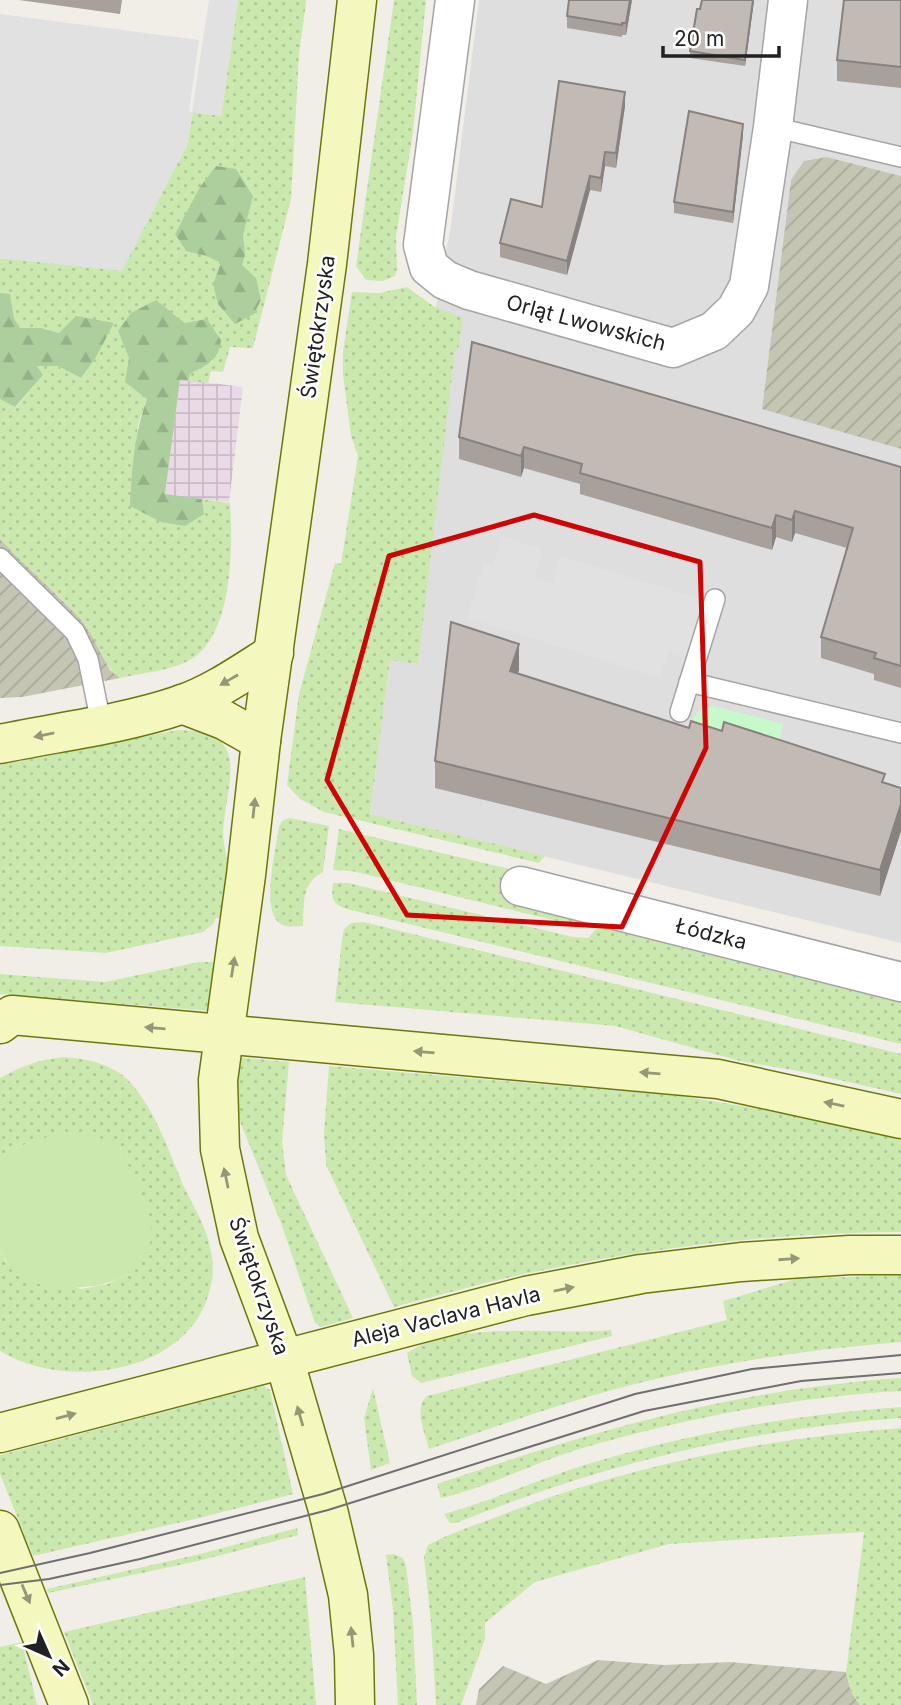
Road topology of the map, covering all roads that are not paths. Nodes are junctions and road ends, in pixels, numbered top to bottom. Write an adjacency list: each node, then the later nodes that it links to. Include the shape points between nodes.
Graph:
1 (357, 0): 8 (main road, Świętokrzyska, via 327,264)
2 (454, 0): 4 (street, Orląt Lwowskich, via 423,245 429,267 468,290 673,348 714,331 736,310 749,286)
3 (788, 0): 4 (street, Orląt Lwowskich)
4 (773, 127): 5 (lane)
5 (901, 158)
6 (0, 558): 12 (lane, via 75,632 88,659)
7 (715, 599): 9 (lane)
8 (274, 653): 10 (main road, one-way to 10); 14 (main road, Świętokrzyska)
9 (689, 682): 11 (lane); 13 (lane)
10 (182, 704): 12 (main road); 14 (main road)
11 (680, 712)
12 (101, 723): 15 (main road, one-way to 15)
13 (901, 733)
14 (261, 741): 19 (main road, Świętokrzyska, one-way to 14)
15 (0, 744)
16 (520, 886): 17 (street, Łódzka)
17 (901, 982)
18 (4, 1018): 19 (main road, one-way to 18)
19 (223, 1035): 20 (main road, one-way to 19, via 718,1079); 22 (main road, Świętokrzyska, one-way to 19, via 239,1237 220,1149 218,1080)
20 (901, 1119)
21 (901, 1255): 22 (main road, Aleja Vaclava Havla, one-way to 21, via 526,1296 641,1274 741,1262)
22 (284, 1359): 23 (main road, Aleja Vaclava Havla, one-way to 22); 26 (main road, Świętokrzyska, one-way to 22, via 348,1595)
23 (0, 1433)
24 (0, 1530): 25 (main road, one-way to 25)
25 (69, 1705)
26 (355, 1705)

